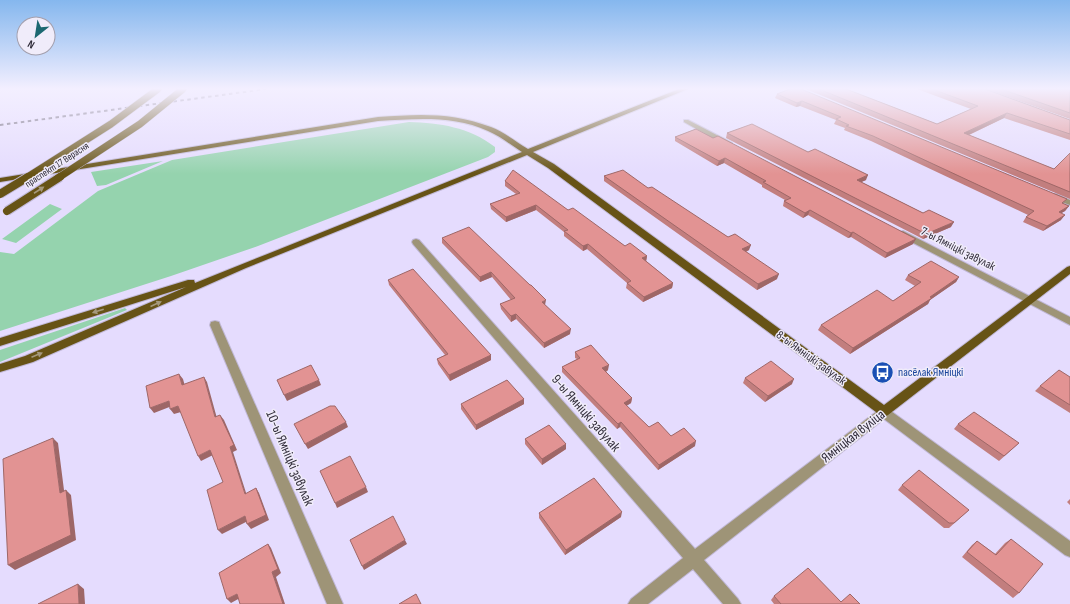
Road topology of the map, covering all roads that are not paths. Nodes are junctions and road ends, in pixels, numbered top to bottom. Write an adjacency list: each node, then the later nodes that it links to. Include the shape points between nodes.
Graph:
1 (120, 117): 10 (main road, праспект 17 Верасня, bridge)
2 (148, 117): 13 (main road, праспект 17 Верасня, one-way to 2, bridge)
3 (405, 117): 9 (main road, 8-ы Ямніцкі завулак, via 378,119)
4 (437, 117): 8 (main road, 8-ы Ямніцкі завулак, via 458,119 490,129)
5 (615, 117): 8 (main road)
6 (686, 121): 7 (street)
7 (735, 146)
8 (527, 153): 16 (main road); 23 (main road, 8-ы Ямніцкі завулак, via 551,166)
9 (0, 180)
10 (0, 194)
11 (1048, 194): 12 (street)
12 (1070, 203)
13 (3, 213)
14 (896, 230): 18 (street, 7-ы Ямніцкі завулак)
15 (416, 242): 25 (street, 9-ы Ямніцкі завулак)
16 (242, 266): 21 (main road, one-way to 21); 22 (main road, one-way to 16, via 29,359)
17 (1070, 269): 18 (main road, Ямніцкая вуліца)
18 (1030, 300): 19 (street, 7-ы Ямніцкі завулак); 23 (main road, Ямніцкая вуліца)
19 (1070, 321)
20 (215, 325): 26 (street, 10-ы Ямніцкі завулак)
21 (0, 342)
22 (0, 368)
23 (884, 412): 24 (street, 8-ы Ямніцкі завулак); 25 (street, Ямніцкая вуліца)
24 (1070, 550)
25 (694, 559): 27 (street, Ямніцкая вуліца); 28 (street, 9-ы Ямніцкі завулак)
26 (335, 604)
27 (636, 604)
28 (733, 604)

